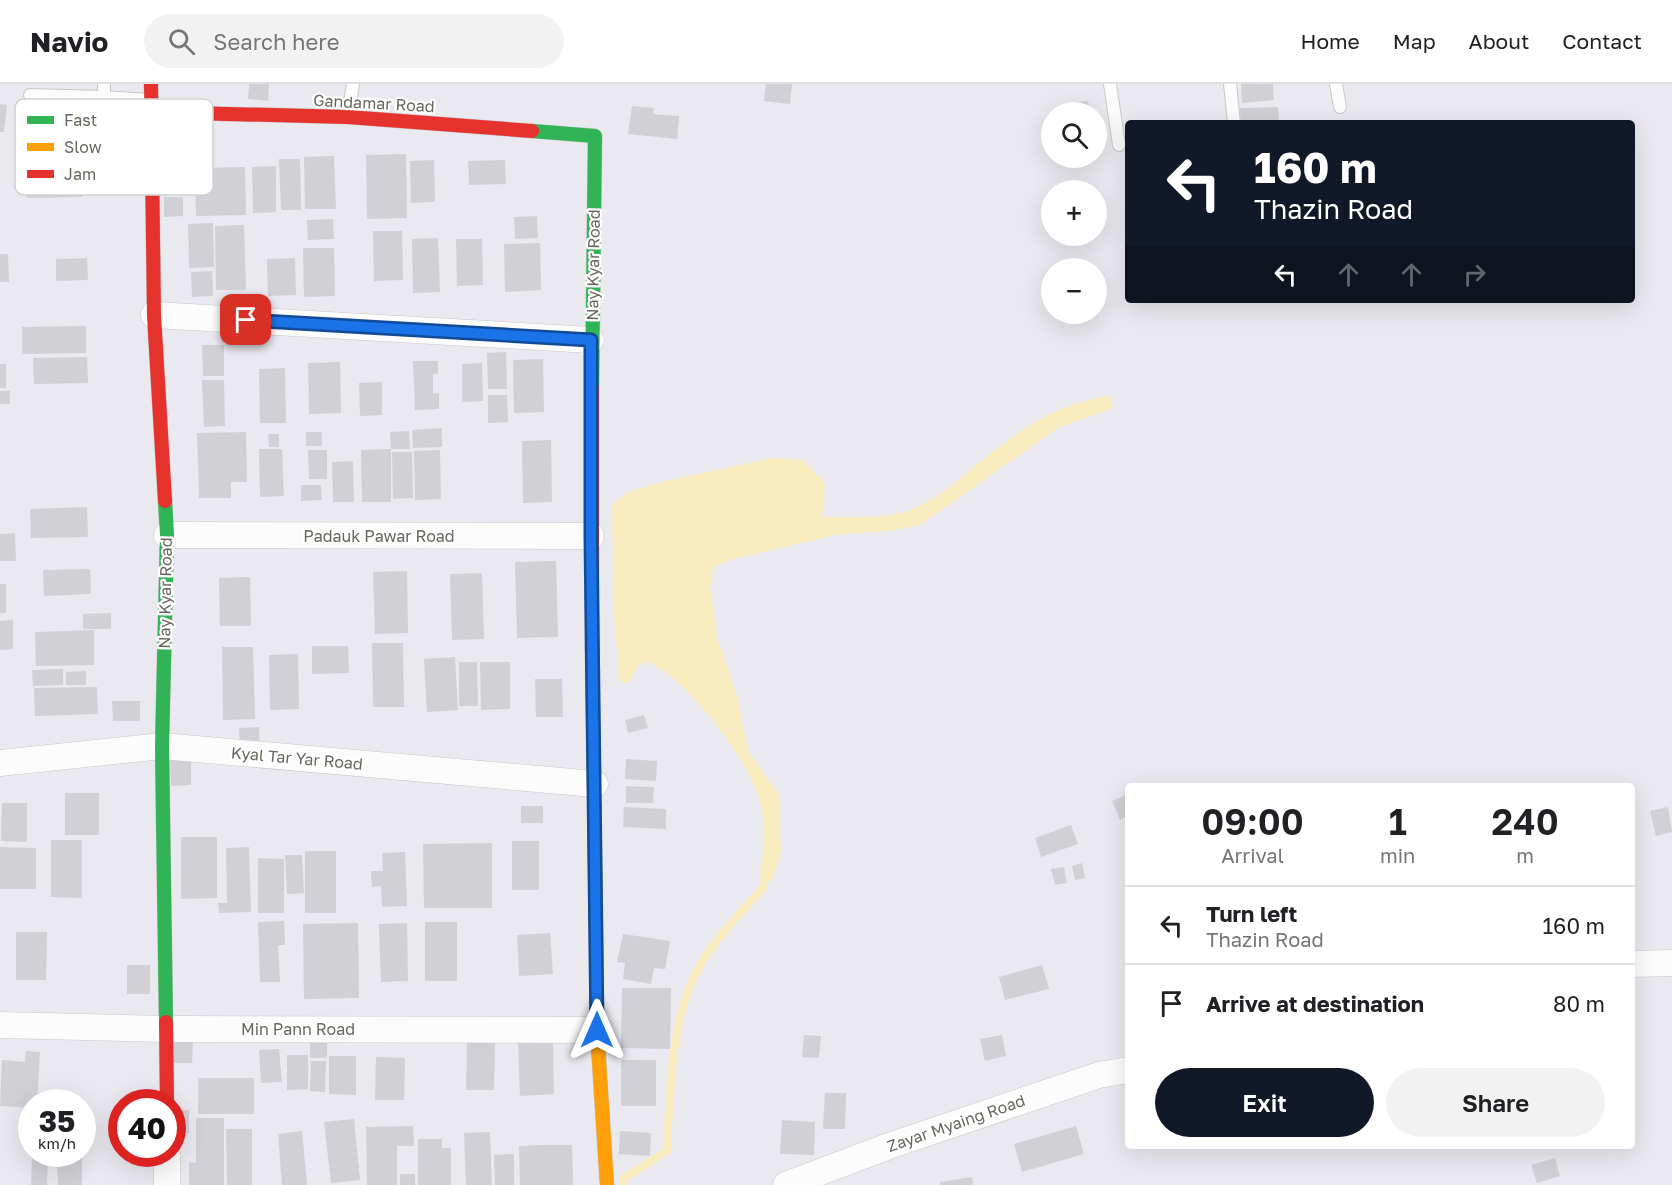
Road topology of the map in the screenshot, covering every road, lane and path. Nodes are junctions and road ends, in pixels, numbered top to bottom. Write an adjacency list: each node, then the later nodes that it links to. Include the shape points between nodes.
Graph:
1 (353, 84): 10 (lane)
2 (1110, 84): 12 (lane)
3 (1230, 84): 11 (lane)
4 (1336, 84): 8 (lane)
5 (104, 90): 6 (lane); 7 (lane)
6 (30, 95)
7 (130, 99)
8 (1340, 107)
9 (213, 109): 10 (street, Gandamar Road)
10 (348, 117): 15 (street, Nay Kyar Road, via 595,136)
11 (1234, 120)
12 (1119, 145)
13 (152, 195): 14 (street, Nay Kyar Road)
14 (154, 315): 15 (street); 16 (street, Nay Kyar Road)
15 (591, 340): 17 (street, Nay Kyar Road)
16 (167, 535): 17 (street, Padauk Pawar Road); 18 (street, Nay Kyar Road)
17 (591, 536): 20 (street, Nay Kyar Road)
18 (162, 746): 19 (street, Kyal Tar Yar Road); 20 (street, Kyal Tar Yar Road); 24 (street, Nay Kyar Road)
19 (0, 763)
20 (595, 784): 25 (street, Nay Kyar Road)
21 (1635, 963): 22 (street)
22 (1672, 963)
23 (0, 1025): 24 (street, Min Pann Road)
24 (167, 1029): 25 (street, Min Pann Road); 27 (street, Nay Kyar Road)
25 (597, 1030): 30 (street, Nay Kyar Road)
26 (1125, 1071): 31 (street, Zayar Myaing Road, via 1099,1075)
27 (167, 1089)
28 (167, 1167): 29 (street)
29 (167, 1185)
30 (607, 1185)
31 (786, 1185)

